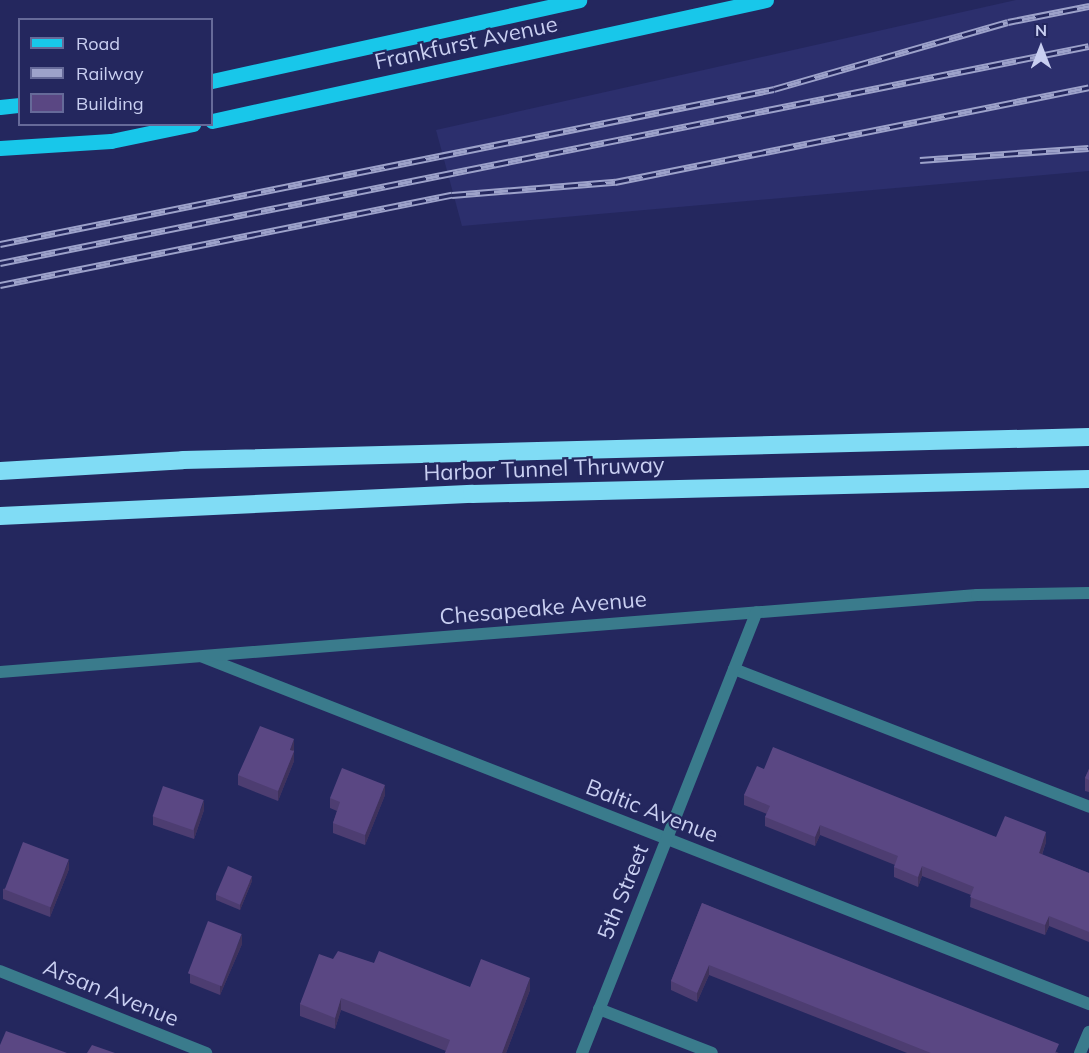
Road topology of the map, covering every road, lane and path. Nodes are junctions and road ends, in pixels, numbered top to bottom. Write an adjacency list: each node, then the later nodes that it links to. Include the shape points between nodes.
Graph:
1 (579, 0): 3 (main road, Frankfurst Avenue)
2 (766, 0): 6 (main road, Frankfurst Avenue)
3 (213, 81)
4 (18, 105): 5 (main road)
5 (0, 107)
6 (213, 121)
7 (183, 126): 8 (main road, via 111,141)
8 (0, 148)
9 (1089, 437): 10 (highway, Harbor Tunnel Thruway, via 183,460)
10 (0, 471)
11 (1089, 479): 12 (highway, Harbor Tunnel Thruway, via 460,495)
12 (0, 516)
13 (1089, 593): 14 (street, Chesapeake Avenue, via 977,595)
14 (757, 612): 15 (street, Chesapeake Avenue); 16 (street, 5th Street)
15 (199, 656): 17 (street, Chesapeake Avenue); 19 (street, Baltic Avenue)
16 (734, 669): 18 (street); 19 (street, 5th Street)
17 (1, 675)
18 (1089, 807)
19 (667, 839): 21 (street, Baltic Avenue); 22 (street, 5th Street)
20 (0, 971): 24 (street, Arsan Avenue)
21 (1089, 1004)
22 (599, 1009): 25 (street, 5th Street); 26 (street)
23 (1089, 1032): 27 (street)
24 (206, 1053)
25 (582, 1053)
26 (712, 1053)
27 (1080, 1053)

